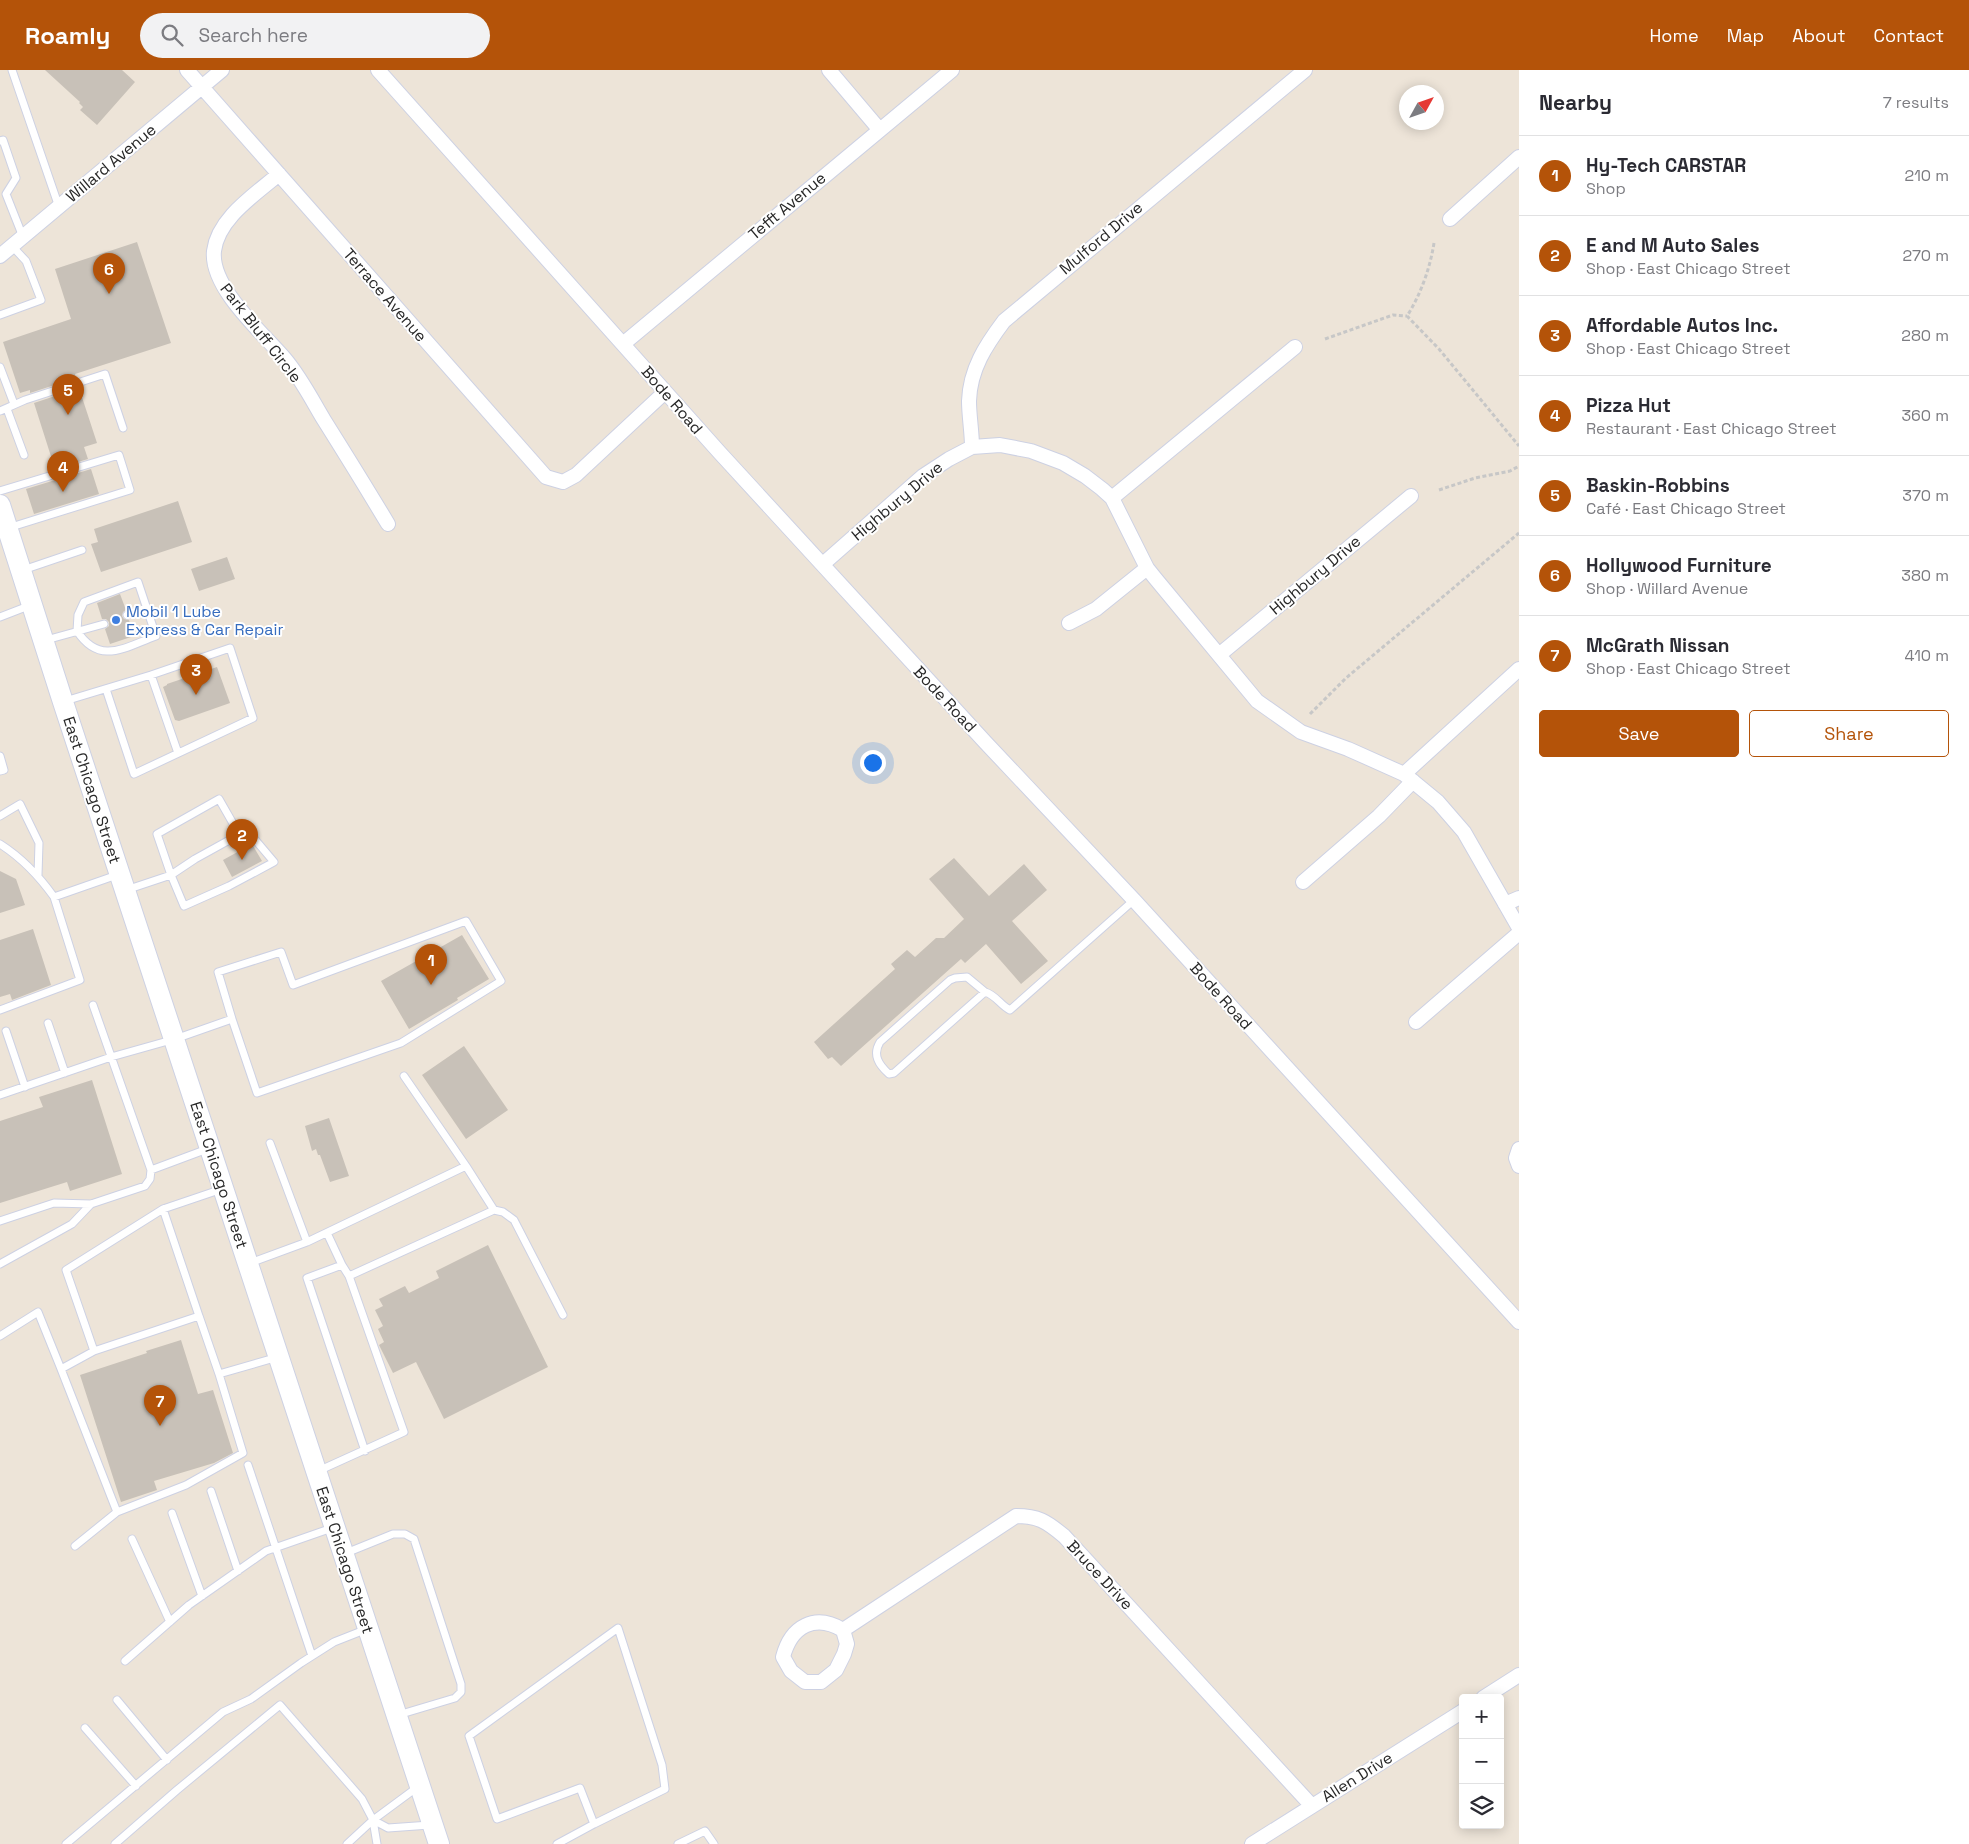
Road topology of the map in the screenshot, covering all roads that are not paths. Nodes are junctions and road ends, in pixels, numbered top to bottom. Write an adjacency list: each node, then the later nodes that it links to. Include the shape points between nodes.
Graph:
1 (12, 70): 13 (lane)
2 (187, 70): 8 (street, Terrace Avenue)
3 (222, 70): 8 (street, Willard Avenue)
4 (378, 70): 19 (street, Bode Road)
5 (829, 70): 9 (street)
6 (952, 70): 9 (street, Tefft Avenue)
7 (1304, 70): 26 (street, Mulford Drive, via 1004,320 973,371 969,401)
8 (202, 87): 12 (street, Terrace Avenue); 13 (street, Willard Avenue)
9 (879, 129): 19 (street, Tefft Avenue)
10 (0, 141): 15 (lane, via 3,140 16,178 6,194)
11 (1519, 157): 14 (street)
12 (278, 174): 22 (street, Terrace Avenue, via 546,477 559,482 569,480); 32 (street, Park Bluff Circle, via 236,212 224,228 214,253 217,273 232,299 295,372)
13 (59, 207): 15 (street, Willard Avenue)
14 (1450, 219)
15 (23, 237): 16 (street, Willard Avenue)
16 (12, 246): 17 (street, Willard Avenue); 18 (lane, via 26,260 41,300)
17 (0, 256)
18 (0, 316)
19 (623, 344): 22 (street, Bode Road)
20 (1295, 347): 30 (street)
21 (0, 367): 23 (lane)
22 (666, 392): 35 (street, Bode Road)
23 (14, 404): 24 (lane); 25 (lane, via 106,374)
24 (3, 410): 27 (lane)
25 (123, 428)
26 (972, 447): 30 (street, Highbury Drive, via 1000,445 1039,454 1085,476); 35 (street, Highbury Drive, via 923,476)
27 (24, 456)
28 (0, 492): 33 (lane, via 119,455 130,490)
29 (1411, 496): 46 (street, Highbury Drive)
30 (1112, 498): 36 (street, Highbury Drive)
31 (0, 505): 33 (main road, East Chicago Street)
32 (388, 524)
33 (8, 528): 37 (main road, East Chicago Street)
34 (82, 550): 37 (lane)
35 (823, 564): 64 (street, Bode Road)
36 (1147, 568): 42 (street, via 1096,609); 46 (street, Highbury Drive)
37 (20, 570): 38 (main road, East Chicago Street)
38 (32, 605): 41 (lane); 45 (main road, East Chicago Street)
39 (146, 608): 40 (lane); 44 (lane, via 138,582 87,600 78,615); 44 (lane, via 156,636 112,651 94,648)
40 (127, 615)
41 (0, 617)
42 (1069, 623)
43 (104, 624): 44 (lane)
44 (78, 631): 45 (lane)
45 (43, 641): 50 (main road, East Chicago Street)
46 (1219, 655): 54 (street, Highbury Drive, via 1257,701 1301,732 1348,749)
47 (1519, 669): 54 (street)
48 (151, 675): 49 (lane); 51 (lane); 51 (lane, via 230,648 253,718)
49 (106, 689): 50 (lane); 51 (lane, via 134,774)
50 (62, 702): 60 (main road, East Chicago Street)
51 (178, 753)
52 (0, 756): 53 (lane, via 4,770)
53 (0, 771)
54 (1409, 778): 61 (street, via 1379,816); 65 (street, Highbury Drive, via 1438,802 1464,832)
55 (0, 816): 58 (lane, via 20,804 39,843)
56 (239, 834): 59 (lane); 59 (lane, via 219,799 157,834); 59 (lane, via 251,835 274,862 184,906)
57 (0, 844): 58 (lane)
58 (38, 875): 62 (lane)
59 (170, 875): 60 (lane)
60 (123, 882): 62 (lane); 75 (main road, East Chicago Street)
61 (1303, 882)
62 (54, 897): 70 (lane, via 80,980)
63 (1519, 898): 65 (street)
64 (1134, 900): 68 (lane, via 1010,1010); 100 (street, Bode Road)
65 (1505, 904): 66 (street, Highbury Drive)
66 (1519, 928)
67 (1519, 933): 72 (street)
68 (985, 992): 68 (lane, via 894,1073 889,1074 878,1062 876,1051 880,1042 950,980 967,977)
69 (93, 1006): 76 (lane)
70 (0, 1010)
71 (232, 1019): 71 (lane, via 257,1093 401,1043 501,981 466,921 293,985 281,952 218,972); 75 (lane)
72 (1416, 1022)
73 (48, 1023): 77 (lane)
74 (6, 1031): 79 (lane)
75 (175, 1039): 76 (lane); 82 (main road, East Chicago Street)
76 (111, 1057): 77 (lane); 86 (lane)
77 (65, 1073): 79 (lane)
78 (404, 1076): 84 (lane)
79 (25, 1086): 80 (lane)
80 (0, 1095)
81 (270, 1142): 93 (lane)
82 (210, 1148): 86 (lane); 87 (main road, East Chicago Street)
83 (1519, 1149): 85 (street, via 1516,1158)
84 (466, 1166): 90 (lane); 92 (lane)
85 (1519, 1166)
86 (151, 1170): 88 (lane, via 145,1186)
87 (224, 1188): 89 (lane); 95 (main road, East Chicago Street)
88 (91, 1204): 91 (lane, via 54,1203); 94 (lane, via 72,1224)
89 (163, 1209): 99 (lane); 102 (lane, via 66,1270)
90 (494, 1210): 97 (lane); 98 (lane, via 514,1220)
91 (0, 1221)
92 (327, 1233): 93 (lane); 96 (lane)
93 (307, 1242): 95 (lane)
94 (0, 1264)
95 (248, 1264): 103 (main road, East Chicago Street)
96 (342, 1266): 97 (lane); 106 (lane, via 307,1278)
97 (349, 1276): 106 (lane, via 404,1432)
98 (563, 1315)
99 (199, 1316): 102 (lane); 105 (lane)
100 (1519, 1322)
101 (0, 1336): 104 (lane, via 38,1312)
102 (94, 1351): 104 (lane)
103 (278, 1356): 105 (lane); 108 (main road, East Chicago Street)
104 (61, 1369): 110 (lane)
105 (219, 1374): 110 (lane, via 243,1453 186,1485)
106 (365, 1451): 108 (lane)
107 (248, 1465): 115 (lane)
108 (316, 1472): 112 (main road, East Chicago Street)
109 (211, 1491): 117 (lane)
110 (117, 1512): 114 (lane)
111 (172, 1513): 118 (lane)
112 (335, 1527): 115 (lane); 116 (main road, East Chicago Street)
113 (132, 1539): 119 (lane)
114 (74, 1546)
115 (275, 1548): 117 (lane); 122 (lane)
116 (343, 1554): 120 (main road, East Chicago Street); 128 (lane, via 393,1534 405,1534 414,1539 461,1692 455,1698)
117 (238, 1571): 118 (lane)
118 (202, 1596): 119 (lane)
119 (170, 1622): 123 (lane)
120 (368, 1628): 122 (lane, via 334,1642); 128 (main road, East Chicago Street)
121 (844, 1630): 121 (street, via 847,1644 836,1670 821,1682 805,1682 791,1671 783,1657 786,1643 794,1633 809,1624 831,1622); 133 (street, Bruce Drive, via 1002,1524 1016,1516 1034,1516 1064,1536)
122 (312, 1656): 130 (lane, via 251,1699 223,1712)
123 (125, 1661)
124 (1519, 1675): 125 (street)
125 (1489, 1694)
126 (117, 1700): 130 (lane)
127 (1459, 1714): 133 (street, Allen Drive)
128 (397, 1715): 132 (main road, East Chicago Street)
129 (85, 1728): 131 (lane)
130 (167, 1760): 131 (lane)
131 (136, 1786): 138 (lane)
132 (420, 1786): 134 (lane); 136 (main road, East Chicago Street)
133 (1312, 1806): 137 (street, Allen Drive)
134 (373, 1820): 136 (lane, via 388,1828); 139 (lane, via 362,1799 280,1705); 140 (lane); 141 (lane)
135 (594, 1824): 135 (lane, via 665,1789 662,1765 618,1628 469,1736 497,1819 580,1788); 142 (lane)
136 (436, 1835)
137 (1257, 1842)
138 (66, 1844)
139 (115, 1844)
140 (347, 1844)
141 (378, 1844)
142 (557, 1844)
143 (678, 1844): 144 (lane, via 705,1831)
144 (714, 1844)

